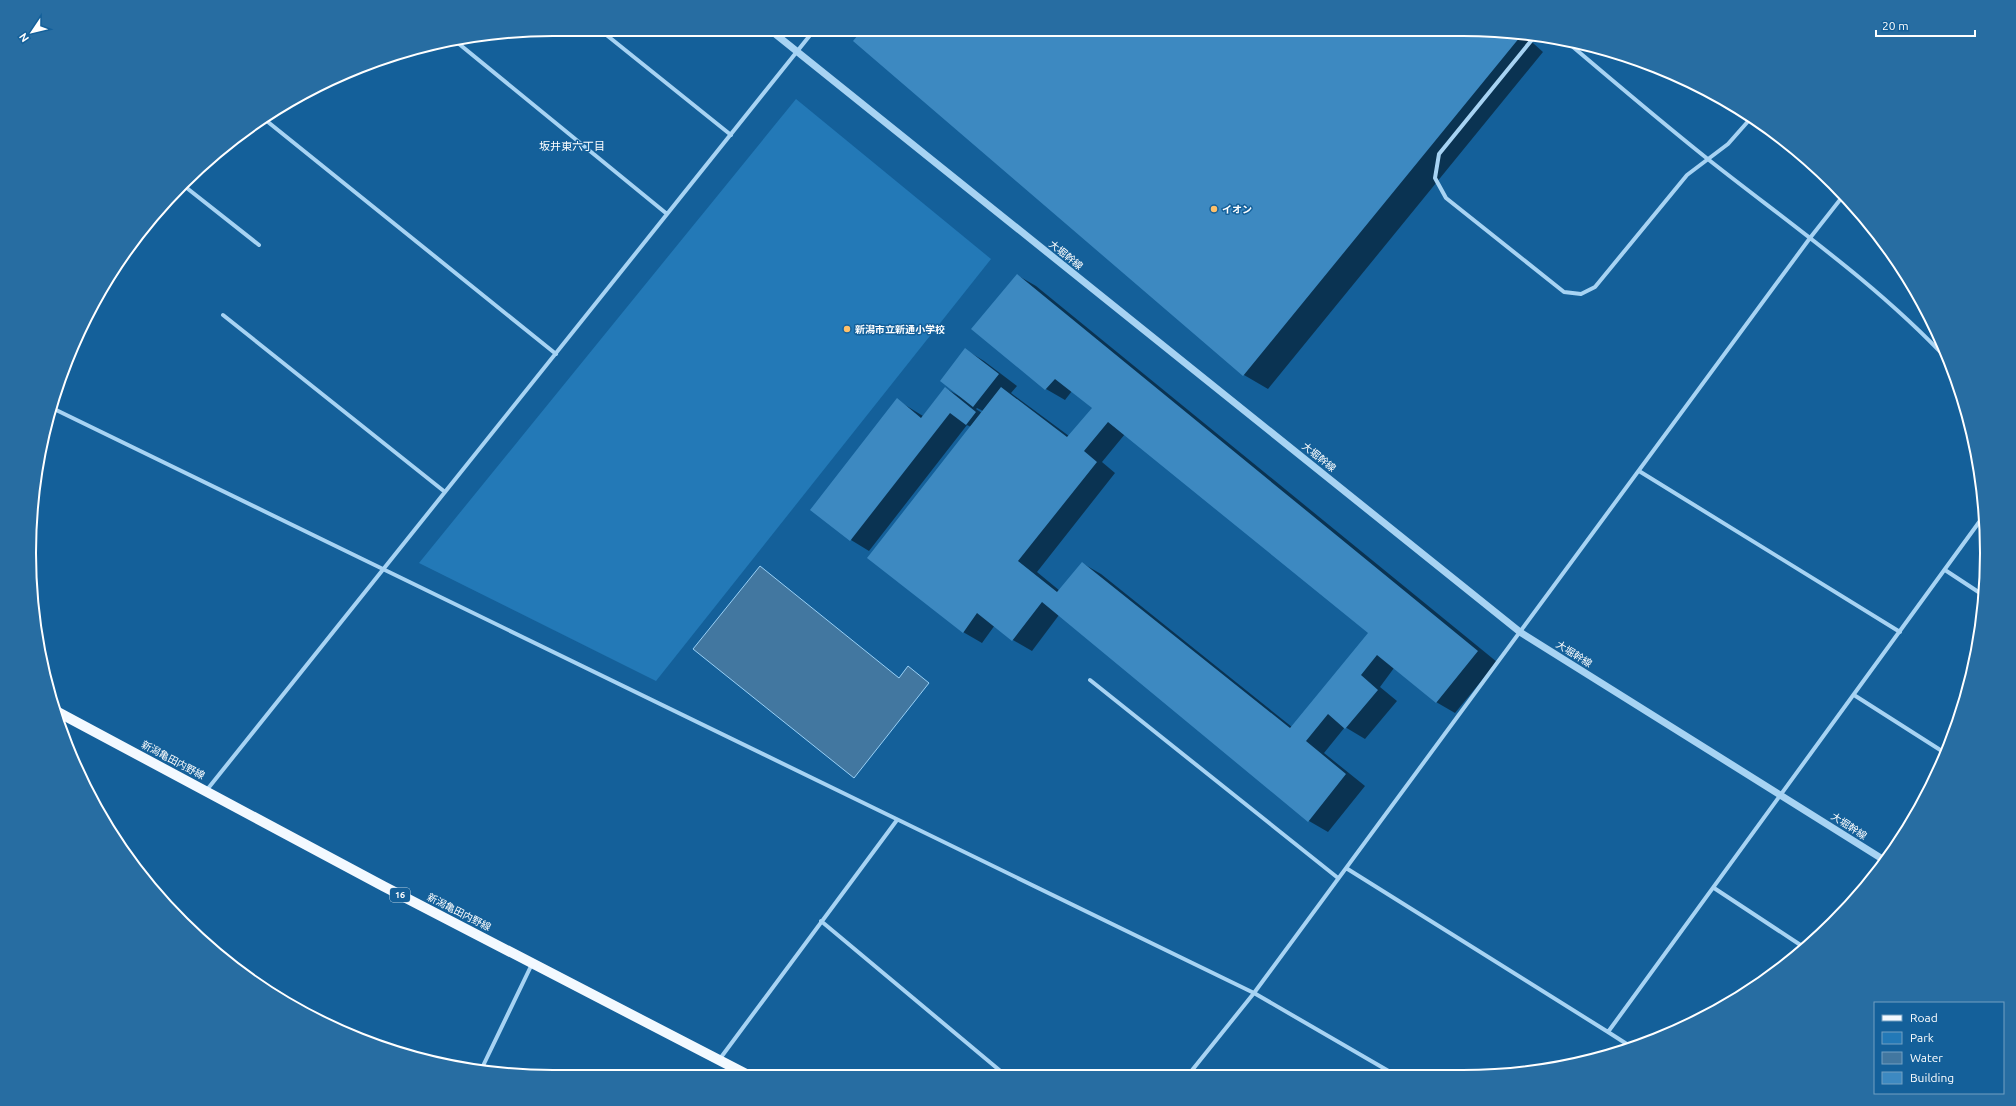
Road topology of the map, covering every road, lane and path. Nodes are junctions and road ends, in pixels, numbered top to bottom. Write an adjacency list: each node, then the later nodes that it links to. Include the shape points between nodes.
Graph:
1 (608, 36): 10 (street)
2 (778, 36): 7 (street, 大堀幹線)
3 (810, 36): 7 (street)
4 (1532, 40): 11 (street, via 1439,154 1435,178 1446,198 1564,292 1581,294 1595,287 1687,175)
5 (460, 45): 14 (street)
6 (1574, 48): 11 (street)
7 (797, 52): 10 (street); 27 (street, 大堀幹線)
8 (268, 122): 19 (street)
9 (1748, 122): 11 (street, via 1728,144)
10 (731, 135): 14 (street)
11 (1708, 159): 15 (street)
12 (186, 188): 16 (street)
13 (1840, 199): 15 (street)
14 (667, 214): 19 (street)
15 (1810, 238): 18 (street, via 1922,332); 21 (street)
16 (259, 245)
17 (223, 315): 22 (street)
18 (1939, 350)
19 (556, 354): 22 (street)
20 (56, 410): 24 (street)
21 (1639, 471): 27 (street); 28 (street)
22 (445, 492): 24 (street)
23 (1979, 522): 25 (street)
24 (384, 570): 33 (street); 35 (street)
25 (1944, 570): 26 (street); 28 (street)
26 (1979, 592)
27 (1520, 632): 34 (street, 大堀幹線); 37 (street)
28 (1900, 632): 30 (street)
29 (1090, 680): 38 (street)
30 (1854, 695): 32 (street); 34 (street)
31 (62, 714): 33 (main road, 新潟亀田内野線 / 16)
32 (1941, 751)
33 (206, 791): 42 (main road, 新潟亀田内野線 / 16)
34 (1782, 795): 36 (street, 大堀幹線); 39 (street)
35 (897, 820): 40 (street); 43 (street)
36 (1880, 858)
37 (1346, 868): 38 (street); 44 (street)
38 (1338, 878): 43 (street)
39 (1714, 888): 41 (street); 44 (street)
40 (822, 921): 46 (street); 49 (street)
41 (1800, 945)
42 (532, 964): 46 (main road, 新潟亀田内野線 / 16); 47 (street)
43 (1254, 993): 50 (street); 51 (street)
44 (1608, 1032): 45 (street)
45 (1626, 1044)
46 (719, 1060): 48 (main road, 新潟亀田内野線 / 16)
47 (482, 1065)
48 (738, 1070)
49 (999, 1070)
50 (1192, 1070)
51 (1387, 1070)

